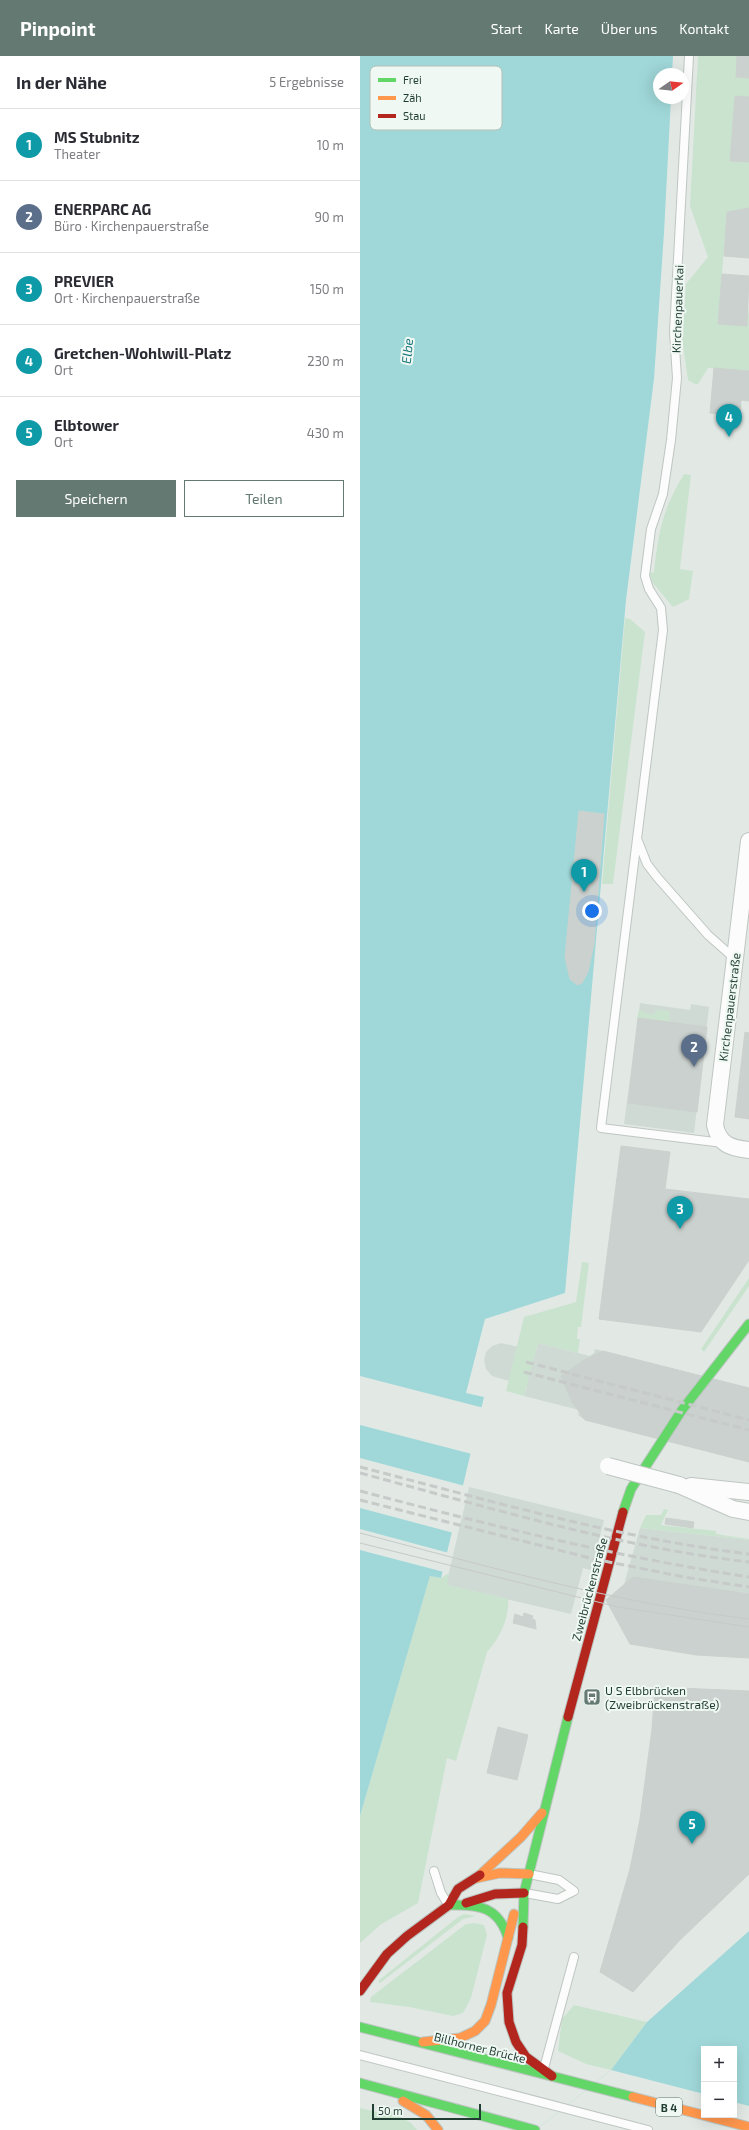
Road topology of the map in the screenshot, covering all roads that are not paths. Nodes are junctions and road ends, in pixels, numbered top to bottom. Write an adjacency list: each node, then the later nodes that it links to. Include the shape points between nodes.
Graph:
1 (689, 56): 2 (lane, Kirchenpauerkai, via 674,332 677,378 663,494 651,529 646,583 661,608 663,630)
2 (637, 838): 4 (lane, via 646,864 657,878 708,935); 5 (lane, via 601,1128)
3 (749, 841): 4 (street, Kirchenpauerstraße)
4 (734, 958): 5 (street, Kirchenpauerstraße, via 715,1125 719,1138)
5 (724, 1143): 6 (street, via 734,1149)
6 (749, 1150)
7 (749, 1324): 12 (main road, Zweibrückenstraße, via 682,1410 631,1489 588,1640)
8 (608, 1466): 9 (street, bridge)
9 (679, 1485): 10 (street); 11 (street, via 733,1509)
10 (749, 1492)
11 (749, 1512)
12 (544, 1810): 14 (main road, Zweibrückenstraße); 15 (main road, via 521,1837)
13 (434, 1871): 18 (lane, via 441,1893)
14 (529, 1874): 15 (main road, via 500,1873); 16 (main road, Zweibrückenstraße); 16 (lane, via 559,1880 574,1891 558,1898)
15 (477, 1878): 18 (main road, via 458,1889)
16 (524, 1893): 17 (main road, via 503,1892); 19 (main road, via 514,1914); 25 (main road, via 522,1945 508,1985 506,2003 516,2042 526,2057)
17 (466, 1904): 18 (main road); 19 (main road, via 496,1914 503,1922)
18 (449, 1905): 21 (main road, via 387,1954)
19 (508, 1938): 23 (main road, via 491,2005 482,2025 471,2033 454,2039)
20 (574, 1957): 25 (lane)
21 (360, 1991)
22 (362, 2028): 23 (main road, Billhorner Brücke / B 4)
23 (413, 2042): 26 (main road, Billhorner Brücke / B 4)
24 (360, 2055): 34 (lane)
25 (544, 2071): 26 (main road)
26 (559, 2079): 30 (main road, Billhorner Brücke / B 4)
27 (360, 2083): 28 (main road)
28 (385, 2090): 29 (main road); 32 (main road, via 426,2115)
29 (514, 2124): 31 (main road); 33 (main road)
30 (749, 2127)
31 (496, 2128)
32 (438, 2130)
33 (535, 2130)
34 (648, 2130)

